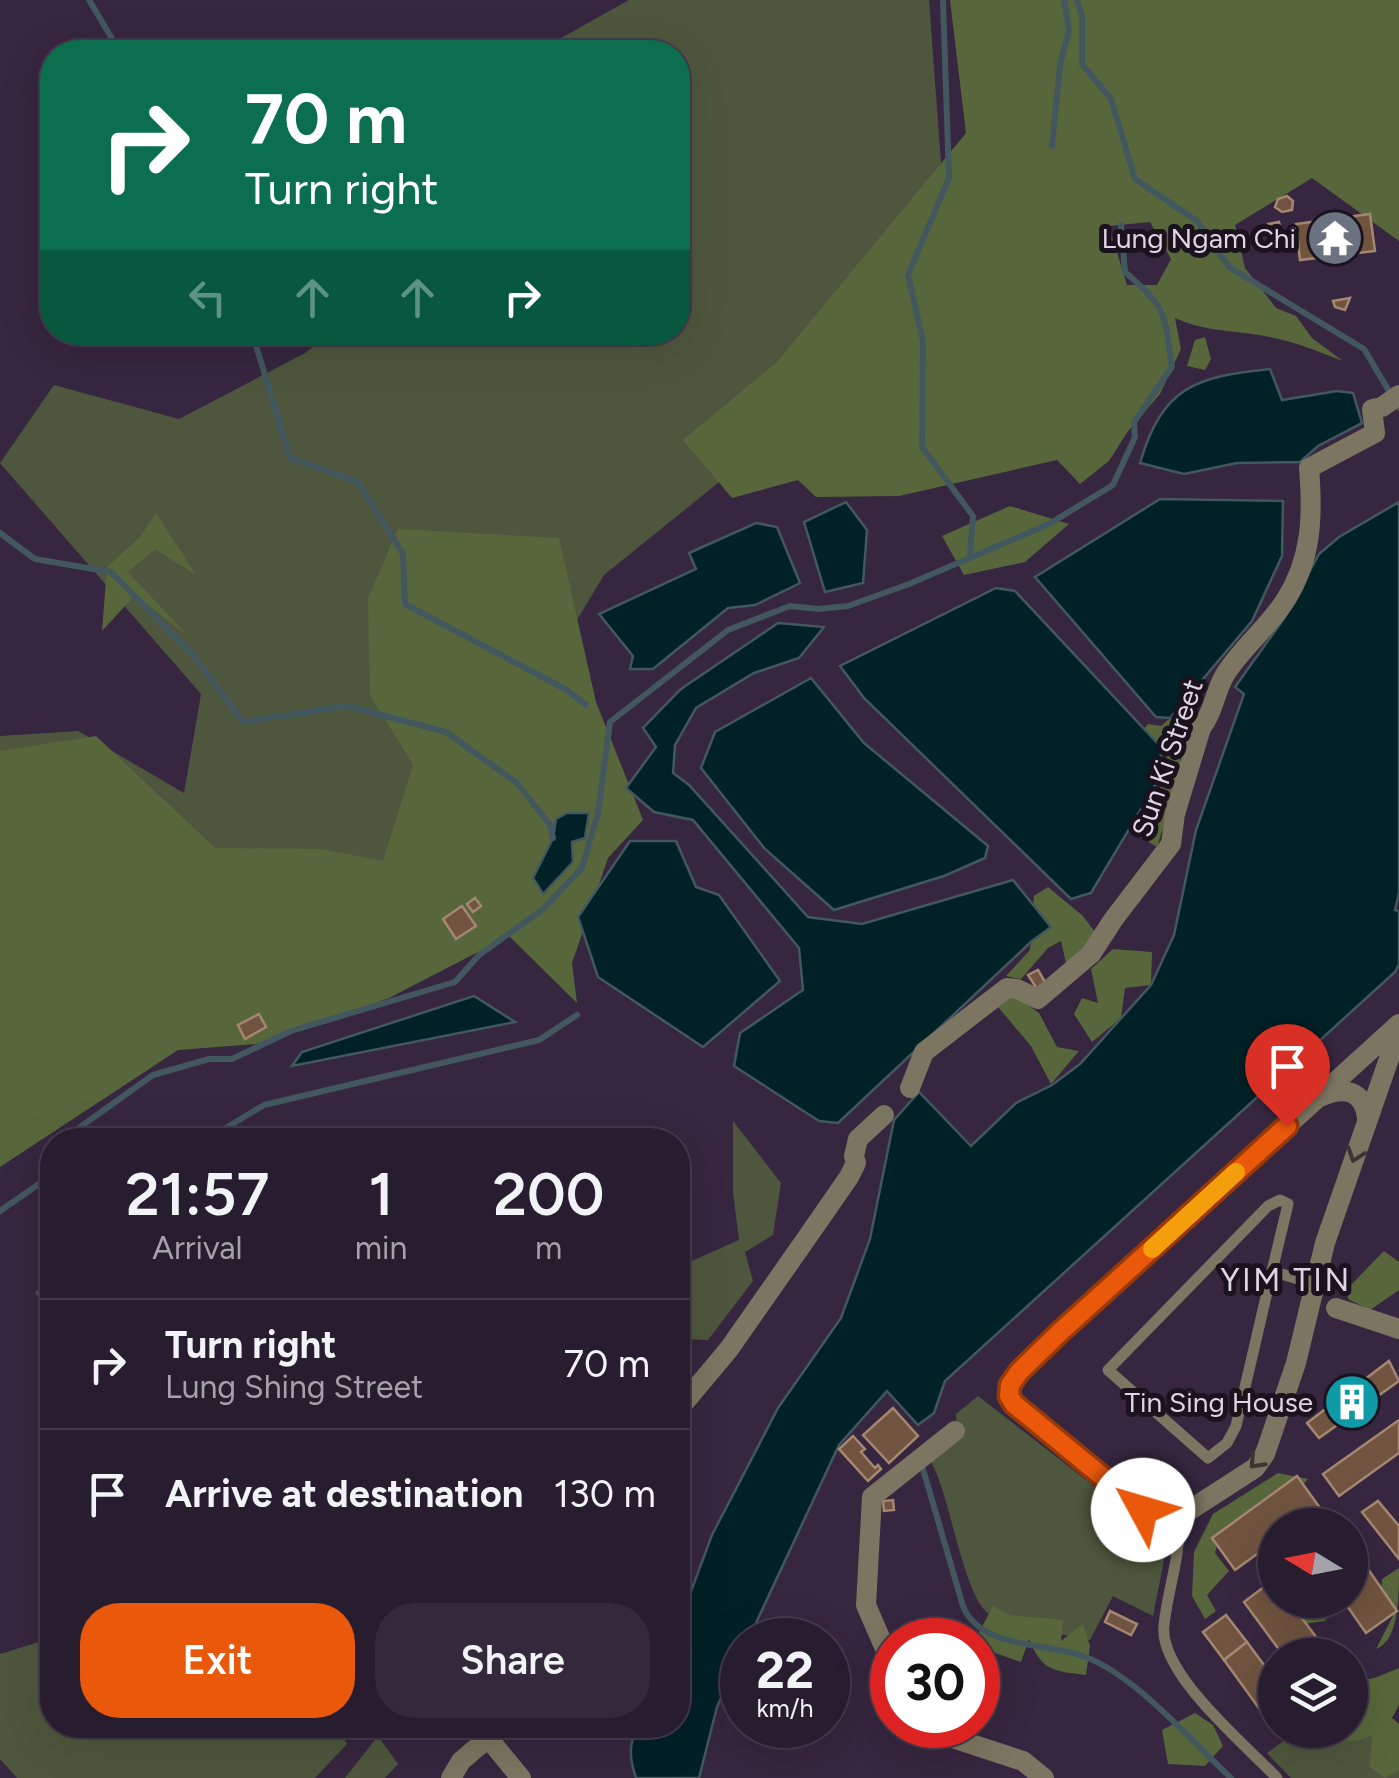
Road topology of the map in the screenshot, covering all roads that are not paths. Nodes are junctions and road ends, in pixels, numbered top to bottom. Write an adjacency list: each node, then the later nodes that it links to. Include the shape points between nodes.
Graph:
1 (1399, 395): 3 (street, Sun Ki Street, via 1372,409 1375,434 1369,439 1309,468 1313,518 1300,570 1284,603 1222,678 1200,728 1171,844 1151,874 1091,954 1038,1000 1007,988 924,1052)
2 (1399, 1027): 4 (street); 6 (street)
3 (910, 1088)
4 (1316, 1100): 6 (street, via 1349,1091 1361,1097); 13 (street, via 1010,1385 1014,1404 1143,1510 1162,1519)
5 (884, 1114): 11 (street, via 858,1139 849,1177)
6 (1367, 1118): 8 (street, one-way to 8)
7 (1272, 1270): 7 (lane, via 1236,1426 1208,1458 1108,1370 1280,1200 1288,1204); 8 (lane)
8 (1314, 1284): 13 (street, one-way to 13, via 1265,1454 1255,1468)
9 (1336, 1308): 10 (street)
10 (1399, 1329)
11 (690, 1395)
12 (955, 1432): 14 (street, via 872,1497 866,1605)
13 (1179, 1517): 21 (lane, via 1164,1625 1167,1649 1196,1696)
14 (872, 1618)
15 (481, 1738): 18 (street)
16 (492, 1738): 19 (street)
17 (985, 1748): 20 (street)
18 (451, 1778)
19 (521, 1778)
20 (1044, 1778)
21 (1278, 1778)

